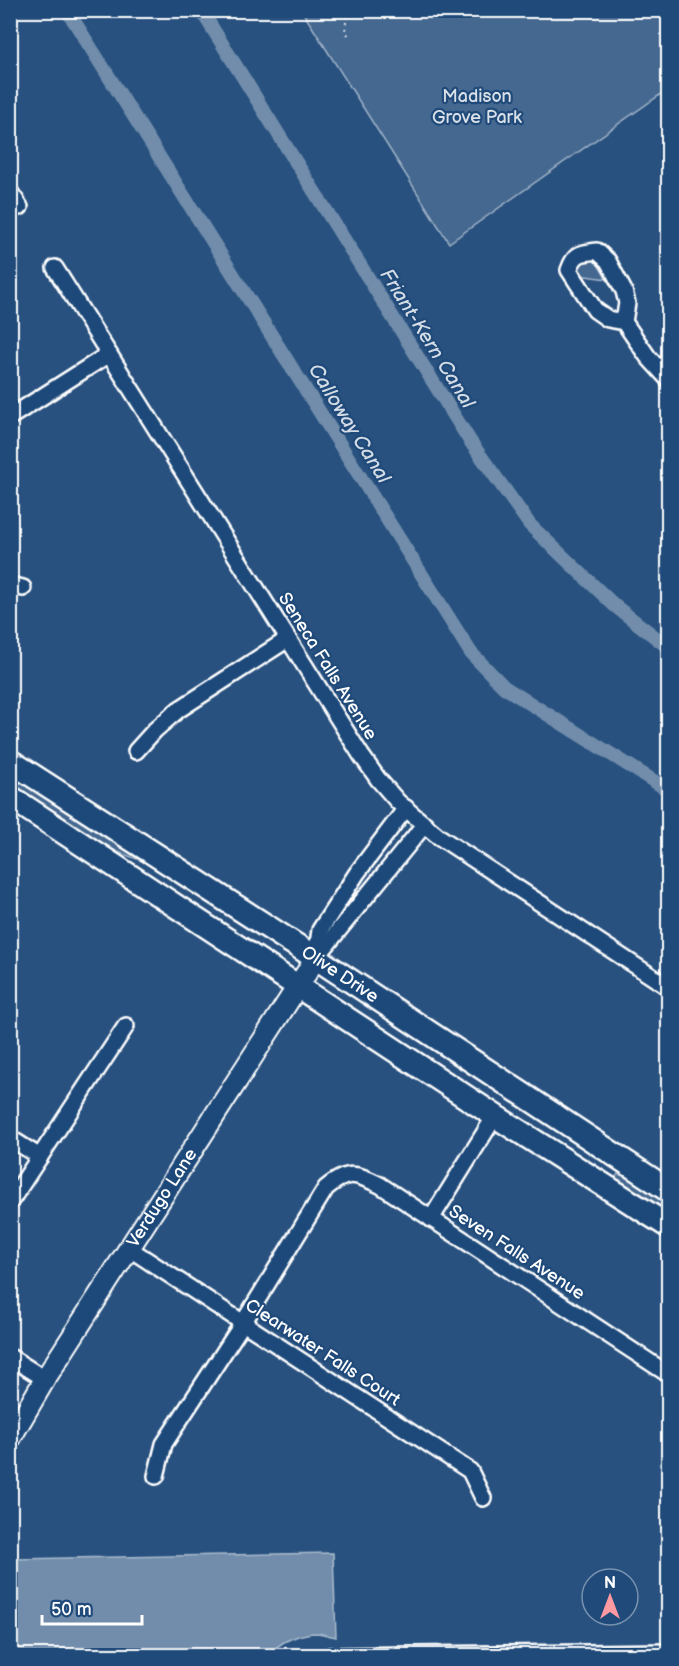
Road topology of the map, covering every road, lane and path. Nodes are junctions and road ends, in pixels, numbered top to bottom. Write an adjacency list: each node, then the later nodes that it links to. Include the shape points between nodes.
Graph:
1 (348, 10): 2 (path)
2 (348, 35)
3 (10, 192): 4 (street)
4 (20, 207)
5 (55, 268): 7 (street, Seneca Falls Avenue)
6 (624, 322): 6 (street, via 608,319 595,310 569,270 582,253 597,252 608,261 624,291); 8 (street)
7 (109, 354): 9 (street); 10 (street, Seneca Falls Avenue)
8 (669, 379)
9 (10, 417)
10 (288, 639): 11 (street, via 178,710); 14 (street, Seneca Falls Avenue, via 378,779)
11 (136, 751)
12 (10, 761): 16 (main road, Olive Drive)
13 (10, 797): 17 (main road, Olive Drive)
14 (406, 808): 15 (street, Seneca Falls Avenue); 16 (street, via 320,930)
15 (424, 824): 16 (street); 18 (street, Seneca Falls Avenue)
16 (316, 958): 17 (street, Verdugo Lane); 23 (main road, Olive Drive)
17 (297, 985): 20 (main road, Olive Drive); 28 (street, Verdugo Lane)
18 (669, 987)
19 (126, 1026): 22 (street)
20 (495, 1116): 23 (main road, via 507,1111 521,1113 579,1146); 26 (street); 27 (main road, Olive Drive)
21 (10, 1138): 22 (street)
22 (40, 1157): 25 (street)
23 (617, 1157): 24 (main road, Olive Drive)
24 (669, 1190)
25 (10, 1202)
26 (431, 1219): 29 (street, Seven Falls Avenue, via 363,1177 340,1177 326,1188); 31 (street, Seven Falls Avenue)
27 (669, 1226)
28 (130, 1249): 29 (street, Clearwater Falls Court); 32 (street, Verdugo Lane)
29 (243, 1323): 34 (street, via 164,1444); 35 (street, Clearwater Falls Court, via 470,1471)
30 (10, 1357): 32 (street)
31 (669, 1374)
32 (45, 1379): 33 (street, Verdugo Lane)
33 (10, 1439)
34 (156, 1476)
35 (483, 1498)
36 (669, 1652): 37 (street)
37 (617, 1654): 38 (street)
38 (330, 1656)

